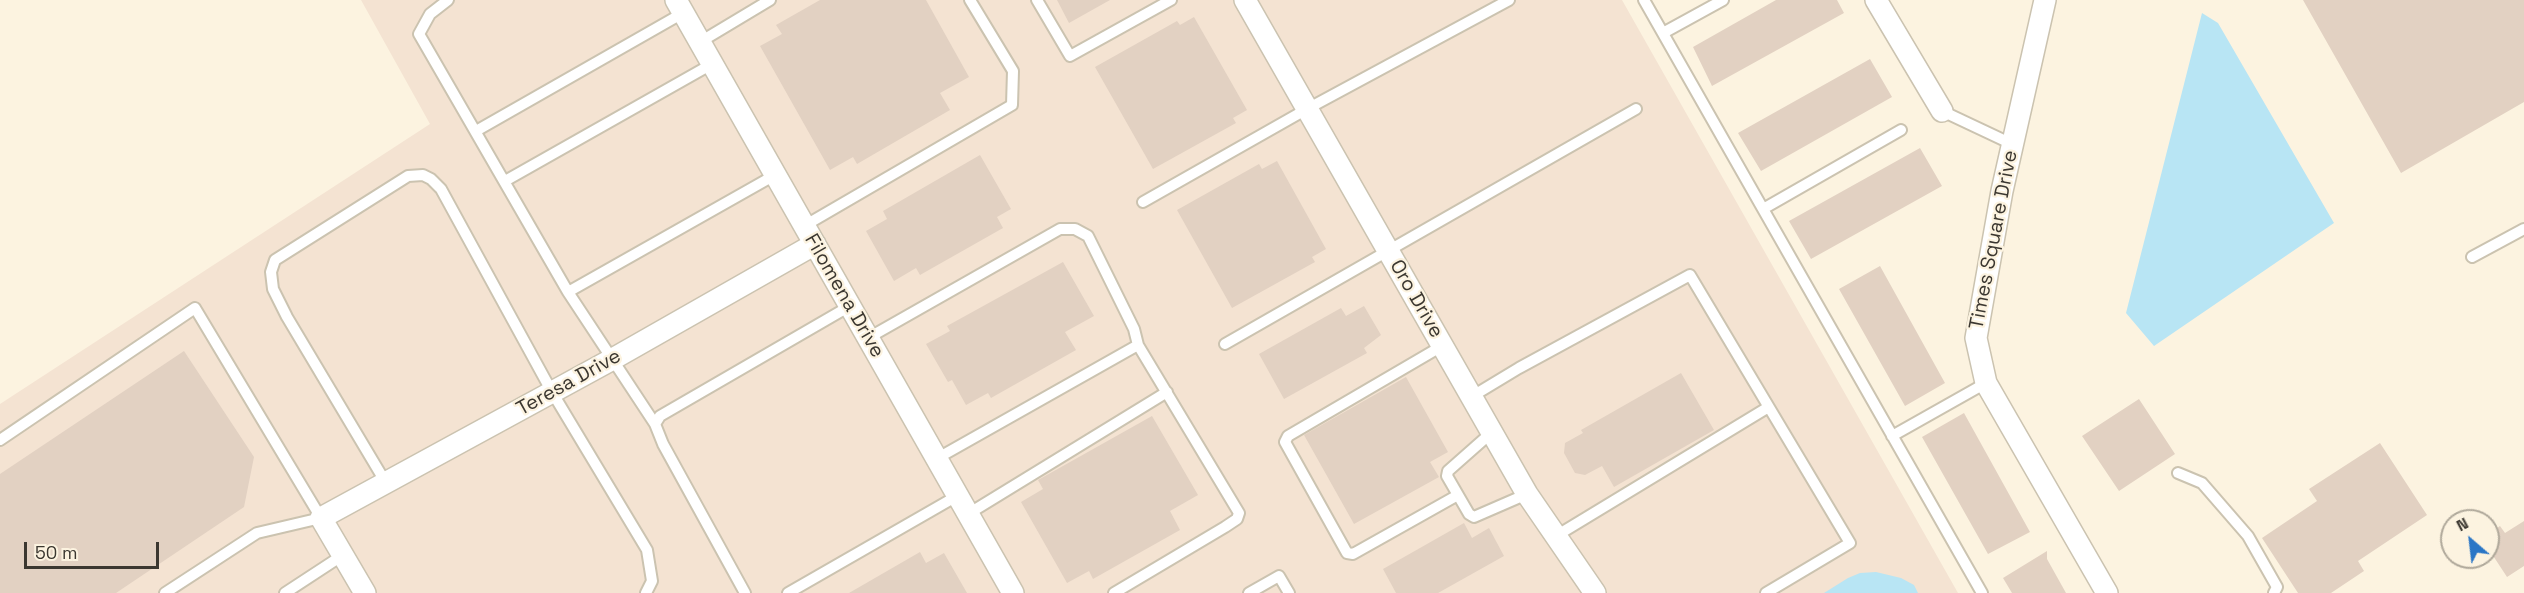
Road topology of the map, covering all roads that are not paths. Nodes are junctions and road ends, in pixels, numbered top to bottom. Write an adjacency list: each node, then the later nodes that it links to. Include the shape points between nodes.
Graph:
1 (448, 0): 20 (lane, via 430,14 419,34)
2 (770, 0): 14 (lane)
3 (970, 0): 27 (lane, via 1013,72 1012,105)
4 (1037, 0): 5 (lane, via 1070,56)
5 (1171, 0)
6 (1245, 0): 16 (street, Oro Drive)
7 (1509, 0): 16 (lane)
8 (1644, 0): 13 (lane)
9 (1723, 0): 13 (lane)
10 (1876, 0): 18 (street)
11 (2045, 0): 21 (street, Times Square Drive)
12 (680, 7): 14 (street, Filomena Drive); 20 (lane)
13 (1663, 33): 25 (lane)
14 (700, 42): 15 (street, Filomena Drive)
15 (712, 64): 22 (street, Filomena Drive); 23 (lane)
16 (1307, 109): 24 (lane); 28 (street, Oro Drive)
17 (1636, 109): 28 (lane)
18 (1942, 111): 21 (lane)
19 (1900, 130): 25 (lane)
20 (476, 131): 23 (lane)
21 (2012, 144): 37 (street, Times Square Drive, via 1976,338)
22 (775, 175): 27 (street, Filomena Drive); 30 (lane)
23 (505, 181): 30 (lane)
24 (1143, 202)
25 (1763, 209): 44 (lane)
26 (2524, 229): 29 (lane)
27 (809, 235): 31 (street, Filomena Drive); 36 (street, Teresa Drive)
28 (1387, 249): 33 (lane); 35 (street, Oro Drive)
29 (2472, 257)
30 (568, 291): 36 (lane)
31 (850, 306): 32 (street, Filomena Drive); 42 (lane, via 660,416)
32 (868, 338): 34 (lane, via 1047,235 1060,229 1075,229 1088,236 1134,329); 46 (street, Filomena Drive)
33 (1225, 344)
34 (1138, 345): 39 (lane); 46 (lane)
35 (1442, 346): 40 (street, Oro Drive); 50 (lane, via 1288,436 1286,442 1347,553 1353,554)
36 (611, 360): 38 (street, Teresa Drive); 42 (lane)
37 (1986, 383): 44 (lane); 68 (street, Times Square Drive)
38 (552, 392): 48 (street, Teresa Drive); 48 (lane, via 441,189 423,175 408,176 275,260 271,272 273,289 287,317); 58 (lane, via 647,550 652,581)
39 (1167, 392): 51 (lane); 62 (lane, via 1239,513 1225,527)
40 (1471, 397): 41 (lane, via 1690,275); 43 (street, Oro Drive)
41 (1767, 408): 53 (lane); 66 (lane, via 1850,543)
42 (655, 424): 59 (lane)
43 (1491, 433): 49 (street, Oro Drive); 50 (lane, via 1448,471)
44 (1892, 436): 67 (lane)
45 (0, 440): 52 (lane, via 195,308)
46 (936, 459): 51 (street, Filomena Drive)
47 (2178, 473): 69 (lane, via 2202,483 2248,536 2277,587)
48 (386, 483): 52 (street, Teresa Drive)
49 (1527, 494): 50 (lane, via 1474,517); 53 (street, Oro Drive)
50 (1458, 495)
51 (963, 505): 60 (lane); 61 (street, Filomena Drive)
52 (321, 518): 54 (street); 55 (lane, via 257,533)
53 (1556, 536): 65 (street, Oro Drive)
54 (343, 555): 56 (lane); 57 (street)
55 (165, 593)
56 (285, 593)
57 (365, 593)
58 (646, 593)
59 (745, 593)
60 (788, 593)
61 (1013, 593)
62 (1114, 593)
63 (1249, 593): 64 (lane, via 1279,576)
64 (1289, 593)
65 (1595, 593)
66 (1766, 593)
67 (1982, 593)
68 (2107, 593)
69 (2274, 593)

